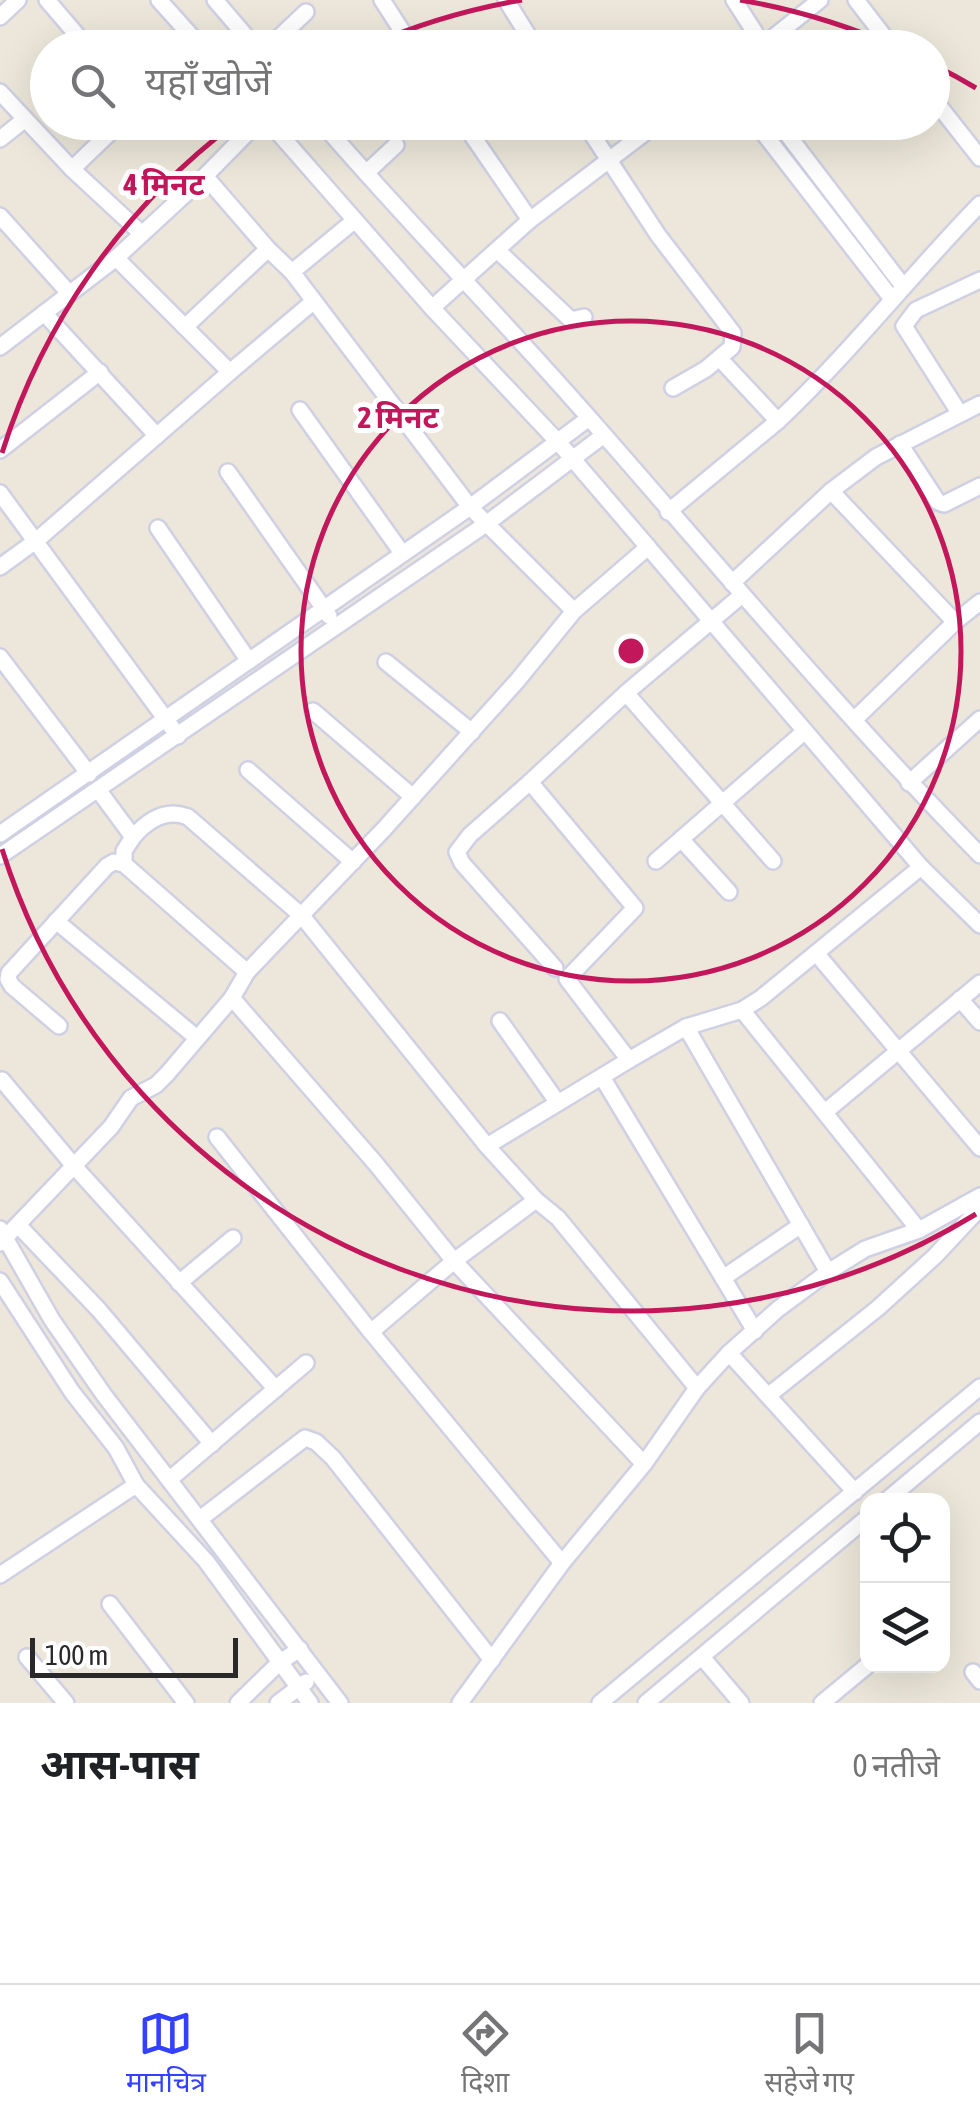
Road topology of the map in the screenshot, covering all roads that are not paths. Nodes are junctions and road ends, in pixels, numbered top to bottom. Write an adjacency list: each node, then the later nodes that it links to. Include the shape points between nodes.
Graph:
1 (18, 0): 11 (street)
2 (48, 0): 12 (street)
3 (159, 0): 13 (street)
4 (215, 0): 14 (street)
5 (382, 0): 16 (street)
6 (734, 0): 18 (street)
7 (820, 0): 19 (street)
8 (856, 0): 20 (street)
9 (512, 2): 17 (street)
10 (306, 12): 15 (street)
11 (0, 17)
12 (73, 30)
13 (186, 30)
14 (241, 30)
15 (287, 30)
16 (401, 30)
17 (527, 30)
18 (752, 30)
19 (782, 30)
20 (879, 30)
21 (0, 92): 22 (street)
22 (24, 120): 24 (street); 25 (street)
23 (950, 120): 36 (street)
24 (30, 126)
25 (0, 140)
26 (44, 140): 38 (street)
27 (102, 140): 38 (street)
28 (240, 140): 40 (street)
29 (285, 140): 43 (street)
30 (337, 140): 39 (street)
31 (475, 140): 44 (street)
32 (595, 140): 37 (street)
33 (634, 140): 37 (street)
34 (779, 140): 52 (street)
35 (396, 145): 39 (street)
36 (980, 158)
37 (608, 160): 44 (street); 60 (street, via 732,333 732,347)
38 (72, 169): 45 (street)
39 (366, 173): 50 (street)
40 (205, 176): 45 (street); 46 (street)
41 (980, 204): 52 (street)
42 (0, 216): 53 (street)
43 (355, 220): 49 (street); 55 (street)
44 (530, 220): 47 (street)
45 (141, 232): 48 (street)
46 (268, 249): 49 (street); 58 (street)
47 (497, 250): 50 (street); 57 (street, via 572,320)
48 (116, 258): 53 (street); 58 (street)
49 (292, 272): 54 (street)
50 (463, 280): 55 (street); 67 (street)
51 (980, 280): 66 (street, via 916,310 904,326)
52 (898, 292): 68 (street)
53 (69, 293): 56 (street)
54 (314, 301): 62 (street); 79 (street)
55 (432, 308): 71 (street)
56 (44, 314): 59 (street); 61 (street)
57 (584, 316)
58 (185, 327): 62 (street)
59 (0, 347)
60 (720, 358): 63 (street); 68 (street)
61 (100, 372): 69 (street); 73 (street)
62 (230, 372): 69 (street)
63 (673, 388)
64 (980, 404): 66 (street)
65 (300, 410): 85 (street)
66 (960, 414): 72 (street)
67 (589, 418): 70 (street); 71 (street)
68 (778, 421): 80 (street)
69 (157, 436): 83 (street)
70 (604, 436): 74 (street); 80 (street)
71 (559, 443): 74 (street); 79 (street)
72 (900, 444): 76 (street, via 938,502); 77 (street)
73 (0, 450)
74 (572, 461): 81 (street); 84 (street)
75 (228, 472): 89 (street)
76 (980, 486)
77 (831, 491): 87 (street); 92 (street)
78 (0, 493): 83 (street)
79 (470, 507): 81 (street); 85 (street)
80 (668, 512): 87 (street)
81 (486, 524): 90 (street); 93 (street)
82 (158, 528): 95 (street)
83 (37, 540): 86 (street); 99 (street)
84 (648, 547): 90 (street); 91 (street)
85 (402, 553): 89 (street)
86 (0, 567)
87 (737, 589): 91 (street); 100 (street)
88 (980, 602): 92 (street)
89 (324, 608): 93 (street); 95 (street)
90 (574, 611): 103 (street)
91 (711, 622): 97 (street); 102 (street)
92 (955, 622): 100 (street)
93 (335, 624): 104 (street)
94 (0, 657): 106 (street)
95 (249, 661): 99 (street)
96 (386, 662): 103 (street)
97 (626, 694): 107 (street); 111 (street)
98 (313, 711): 110 (street)
99 (165, 718): 104 (street); 106 (street)
100 (854, 719): 108 (street)
101 (977, 728): 108 (street)
102 (805, 731): 111 (street); 121 (street)
103 (472, 732): 110 (street)
104 (178, 736): 109 (street)
105 (248, 770): 119 (street)
106 (89, 774): 112 (street)
107 (530, 782): 127 (street, via 457,852); 139 (street, via 636,908 567,979)
108 (909, 783): 115 (street)
109 (99, 791): 113 (street); 116 (street)
110 (413, 797): 119 (street)
111 (722, 802): 114 (street); 117 (street)
112 (3, 826)
113 (133, 837): 120 (street); 123 (street, via 161,815 188,816)
114 (681, 839): 118 (street); 122 (street)
115 (980, 855)
116 (0, 856)
117 (773, 860)
118 (656, 861)
119 (353, 862): 123 (street)
120 (124, 864): 124 (street, via 106,866); 128 (street)
121 (921, 866): 125 (street); 126 (street)
122 (729, 892)
123 (302, 916): 128 (street); 145 (street)
124 (56, 921): 135 (street, via 8,978); 137 (street)
125 (980, 925)
126 (816, 952): 132 (street); 138 (street)
127 (555, 968)
128 (247, 972): 130 (street)
129 (980, 983): 131 (street)
130 (232, 998): 137 (street); 156 (street)
131 (960, 999): 134 (street); 138 (street)
132 (742, 1010): 136 (street); 143 (street)
133 (500, 1021): 142 (street)
134 (980, 1022)
135 (58, 1026)
136 (686, 1027): 139 (street); 152 (street)
137 (197, 1038): 147 (street, via 156,1085 131,1098)
138 (899, 1050): 143 (street); 146 (street)
139 (629, 1060): 140 (street)
140 (602, 1077): 142 (street); 158 (street)
141 (2, 1080): 147 (street)
142 (558, 1103): 145 (street)
143 (825, 1112): 153 (street)
144 (217, 1136): 162 (street)
145 (487, 1146): 149 (street)
146 (980, 1148)
147 (74, 1166): 151 (street); 160 (street)
148 (980, 1196): 153 (street)
149 (536, 1200): 156 (street); 166 (street, via 558,1218)
150 (980, 1208): 168 (street, via 878,1308)
151 (18, 1225): 154 (street); 170 (street)
152 (801, 1225): 157 (street); 158 (street)
153 (919, 1230): 157 (street)
154 (2, 1237): 172 (street, via 52,1320)
155 (233, 1238): 160 (street)
156 (454, 1262): 162 (street); 171 (street)
157 (828, 1272): 161 (street)
158 (723, 1278): 161 (street)
159 (0, 1281): 173 (street)
160 (179, 1283): 167 (street)
161 (754, 1331): 163 (street)
162 (370, 1332): 178 (street)
163 (729, 1353): 166 (street); 168 (street)
164 (306, 1363): 167 (street)
165 (980, 1387): 174 (street)
166 (697, 1388): 171 (street)
167 (276, 1389): 170 (street)
168 (769, 1395): 174 (street)
169 (980, 1422): 175 (street)
170 (212, 1444): 172 (street)
171 (644, 1464): 178 (street)
172 (169, 1480): 176 (street)
173 (136, 1485): 179 (street); 184 (street, via 206,1561)
174 (855, 1492): 196 (street)
175 (895, 1493)
176 (200, 1519): 181 (street); 183 (street, via 295,1445 306,1438 316,1442)
177 (860, 1524): 185 (street)
178 (562, 1564): 183 (street)
179 (0, 1575)
180 (110, 1604): 190 (street)
181 (300, 1649): 184 (street); 187 (street)
182 (27, 1657): 189 (street)
183 (492, 1660): 195 (street)
184 (280, 1662): 188 (street); 191 (street)
185 (690, 1667): 197 (street); 198 (street, via 702,1656)
186 (860, 1672): 199 (street)
187 (318, 1673): 188 (street); 194 (street)
188 (298, 1688): 192 (street); 193 (street)
189 (66, 1703)
190 (186, 1703)
191 (238, 1703)
192 (278, 1703)
193 (310, 1703)
194 (340, 1703)
195 (460, 1703)
196 (600, 1703)
197 (646, 1703)
198 (741, 1703)
199 (822, 1703)

